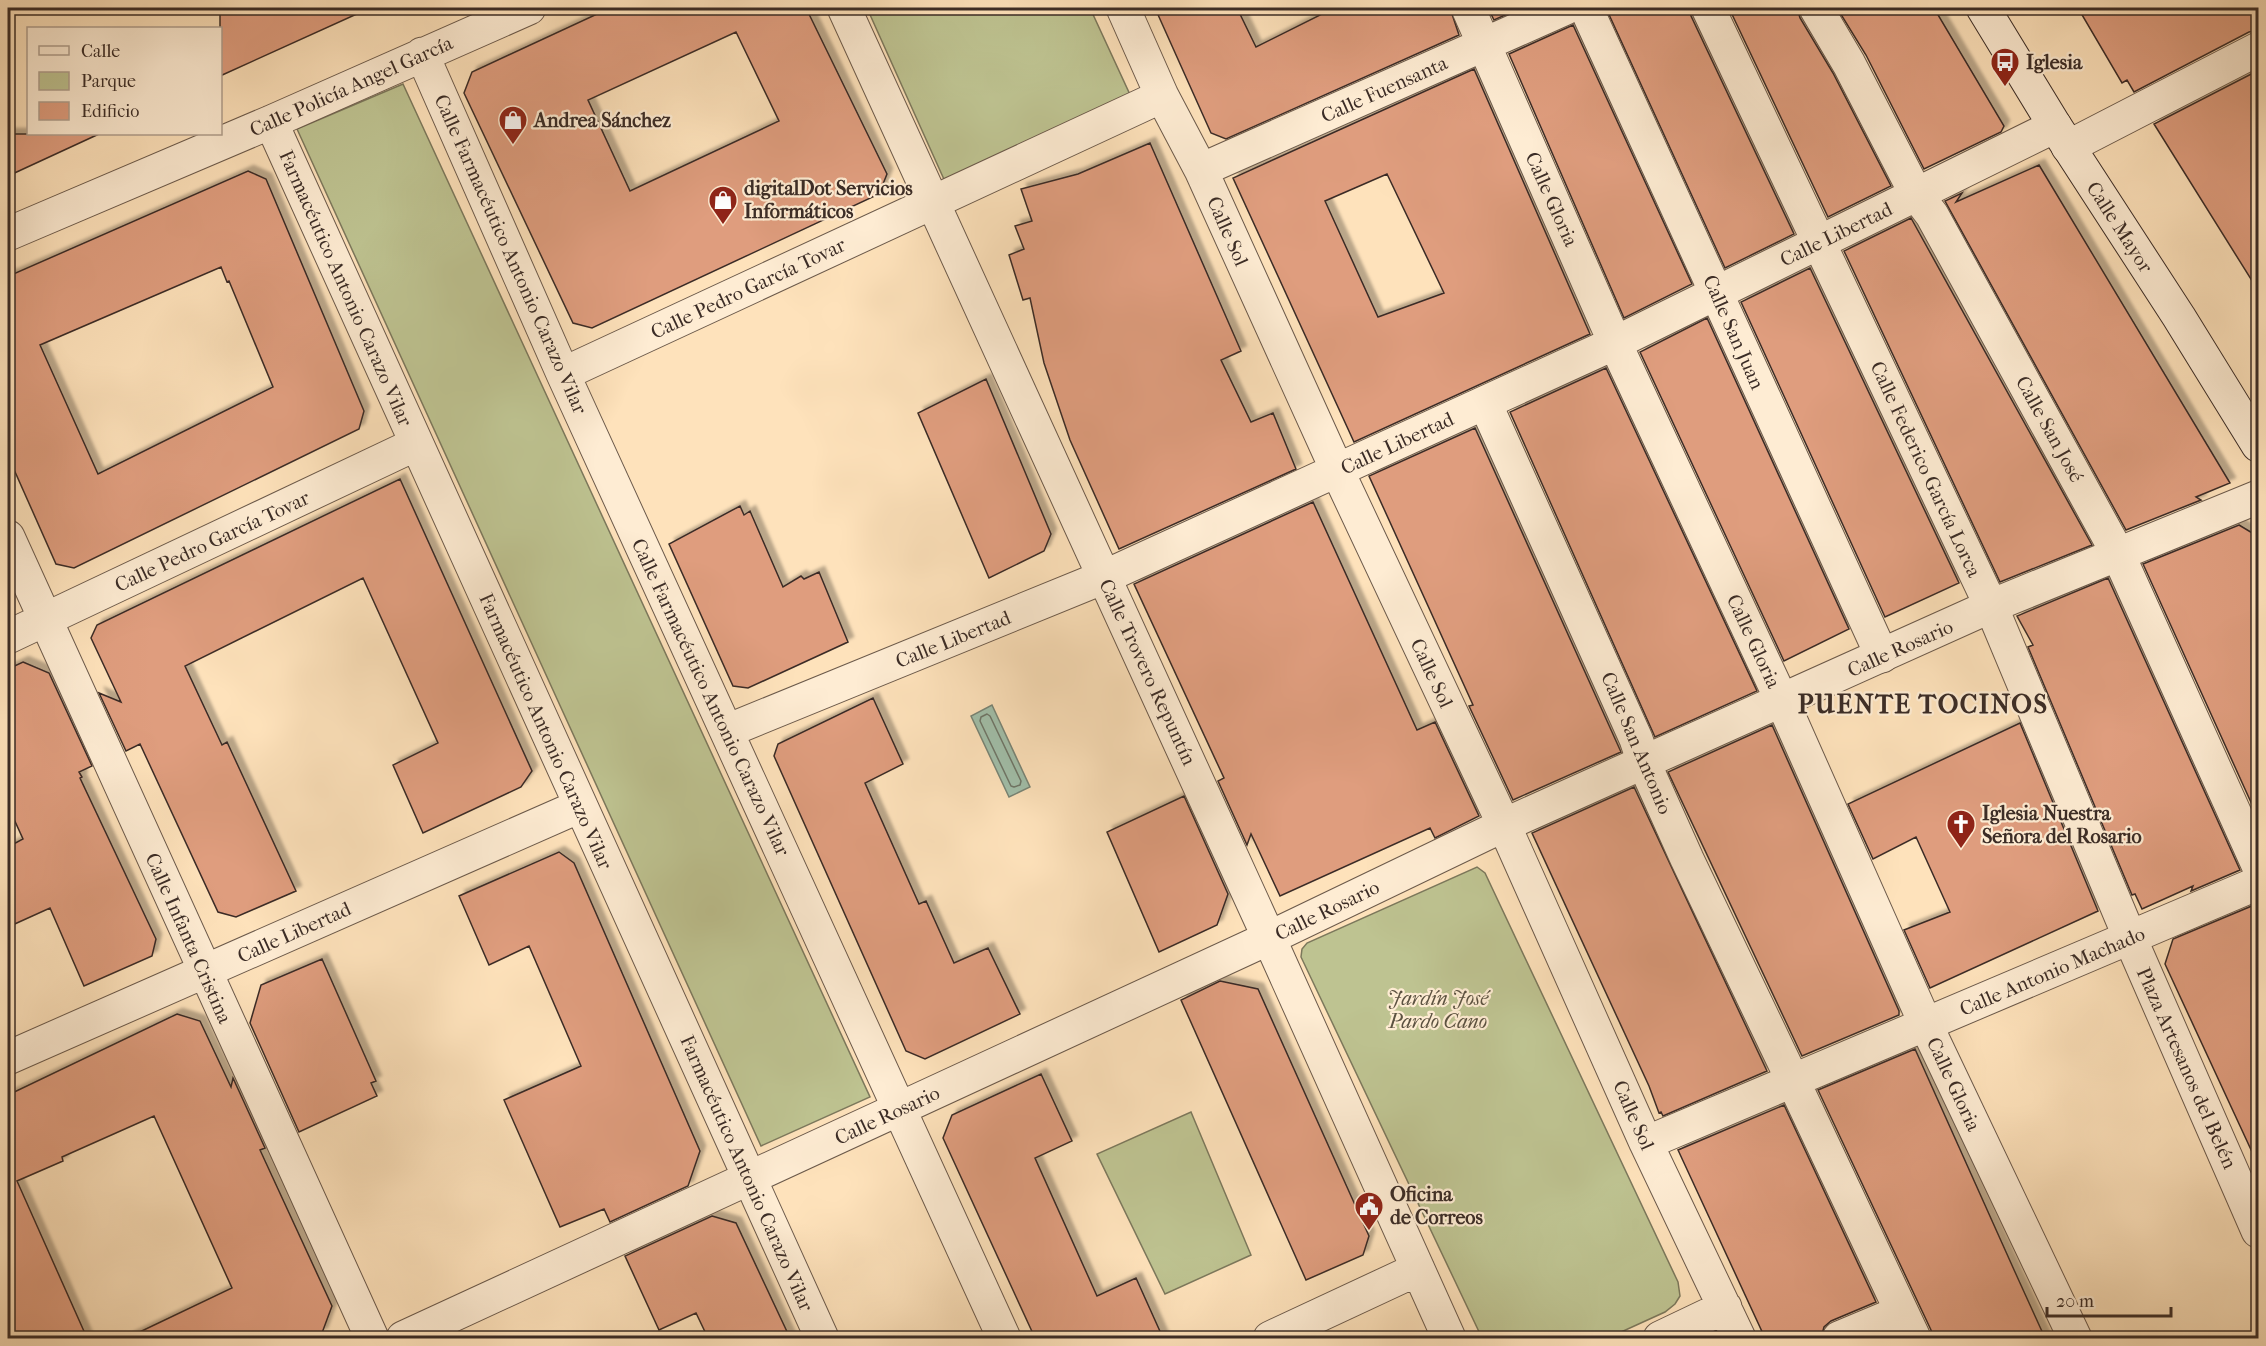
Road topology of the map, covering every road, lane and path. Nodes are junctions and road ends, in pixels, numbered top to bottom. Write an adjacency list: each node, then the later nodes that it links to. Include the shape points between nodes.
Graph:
1 (529, 8): 12 (street, Calle Policía Angel García)
2 (844, 8): 18 (street, Calle Trovero Repuntín)
3 (1123, 8): 13 (street, Calle Sol)
4 (1468, 8): 10 (street, Calle Gloria)
5 (1566, 8): 10 (street, Calle Fuensanta)
6 (1586, 8): 21 (street, Calle San Juan)
7 (1708, 8): 20 (street, Calle Federico García Lorca)
8 (1816, 8): 17 (street, Calle San José)
9 (1983, 8): 15 (street, Calle Mayor)
10 (1485, 44): 16 (street, Calle Fuensanta); 22 (street, Calle Gloria)
11 (2259, 49): 15 (street, Calle Libertad)
12 (422, 54): 14 (street, Calle Policía Angel García); 23 (street, Calle Farmacéutico Antonio Carazo Vilar)
13 (1162, 96): 16 (street, Calle Sol); 18 (street, Calle Pedro García Tovar)
14 (271, 122): 19 (street, Calle Policía Angel García); 25 (street, Farmacéutico Antonio Carazo Vilar)
15 (2062, 136): 17 (street, Calle Libertad); 26 (street, Calle Mayor)
16 (1201, 170): 27 (street, Calle Sol)
17 (1916, 194): 20 (street, Calle Libertad); 30 (street, Calle San José, via 1932,215)
18 (933, 202): 23 (street, Calle Pedro García Tovar); 31 (street, Calle Trovero Repuntín)
19 (8, 234)
20 (1819, 243): 21 (street, Calle Libertad); 32 (street, Calle Federico García Lorca)
21 (1716, 293): 22 (street, Calle Libertad); 35 (street, Calle San Juan)
22 (1615, 343): 24 (street, Calle Libertad); 36 (street, Calle Gloria)
23 (563, 374): 37 (street, Calle Farmacéutico Antonio Carazo Vilar)
24 (1485, 403): 27 (street, Calle Libertad); 38 (street, Calle San Antonio)
25 (417, 444): 33 (street, Calle Pedro García Tovar); 39 (street, Farmacéutico Antonio Carazo Vilar)
26 (2259, 445)
27 (1337, 470): 31 (street, Calle Libertad); 40 (street, Calle Sol)
28 (2259, 497): 30 (street, Calle Rosario)
29 (8, 537): 33 (street, Calle Infanta Cristina)
30 (2118, 554): 32 (street, Calle Rosario); 41 (street, Calle San José)
31 (1104, 577): 37 (street, Calle Libertad); 43 (street, Calle Trovero Repuntín)
32 (1991, 606): 35 (street, Calle Rosario); 44 (street, Calle Federico García Lorca)
33 (45, 620): 34 (street, Calle Pedro García Tovar); 45 (street, Calle Infanta Cristina)
34 (8, 637)
35 (1882, 656): 36 (street, Calle Rosario)
36 (1782, 701): 38 (street, Calle Rosario); 46 (street, Calle Gloria)
37 (727, 730): 49 (street, Calle Farmacéutico Antonio Carazo Vilar)
38 (1644, 763): 40 (street, Calle Rosario); 48 (street, Calle San Antonio)
39 (580, 806): 45 (street, Calle Libertad); 51 (street, Farmacéutico Antonio Carazo Vilar)
40 (1503, 825): 43 (street, Calle Rosario); 50 (street, Calle Sol)
41 (2259, 865)
42 (2259, 883): 44 (street, Calle Antonio Machado)
43 (1269, 938): 49 (street, Calle Rosario); 53 (street, Calle Trovero Repuntín)
44 (2130, 938): 46 (street, Calle Antonio Machado); 52 (street, Plaza Artesanos del Belén)
45 (205, 971): 47 (street, Calle Libertad); 56 (street, Calle Infanta Cristina)
46 (1926, 1025): 48 (street, Calle Antonio Machado); 65 (street, Calle Gloria)
47 (8, 1058)
48 (1793, 1081): 50 (street, Calle Antonio Machado); 55 (street, Calle San Antonio)
49 (899, 1109): 51 (street, Calle Rosario); 59 (street, Calle Farmacéutico Antonio Carazo Vilar)
50 (1646, 1143): 54 (street, Calle Sol)
51 (750, 1178): 57 (street, Calle Rosario); 58 (street, Farmacéutico Antonio Carazo Vilar)
52 (2259, 1231)
53 (1418, 1269): 60 (street); 61 (street, Calle Trovero Repuntín)
54 (1725, 1307): 62 (street); 63 (street, Calle Sol)
55 (1908, 1325): 64 (street)
56 (372, 1338)
57 (403, 1338)
58 (822, 1338)
59 (1004, 1338)
60 (1270, 1338)
61 (1449, 1338)
62 (1660, 1338)
63 (1739, 1338)
64 (1839, 1338)
65 (2075, 1338)

